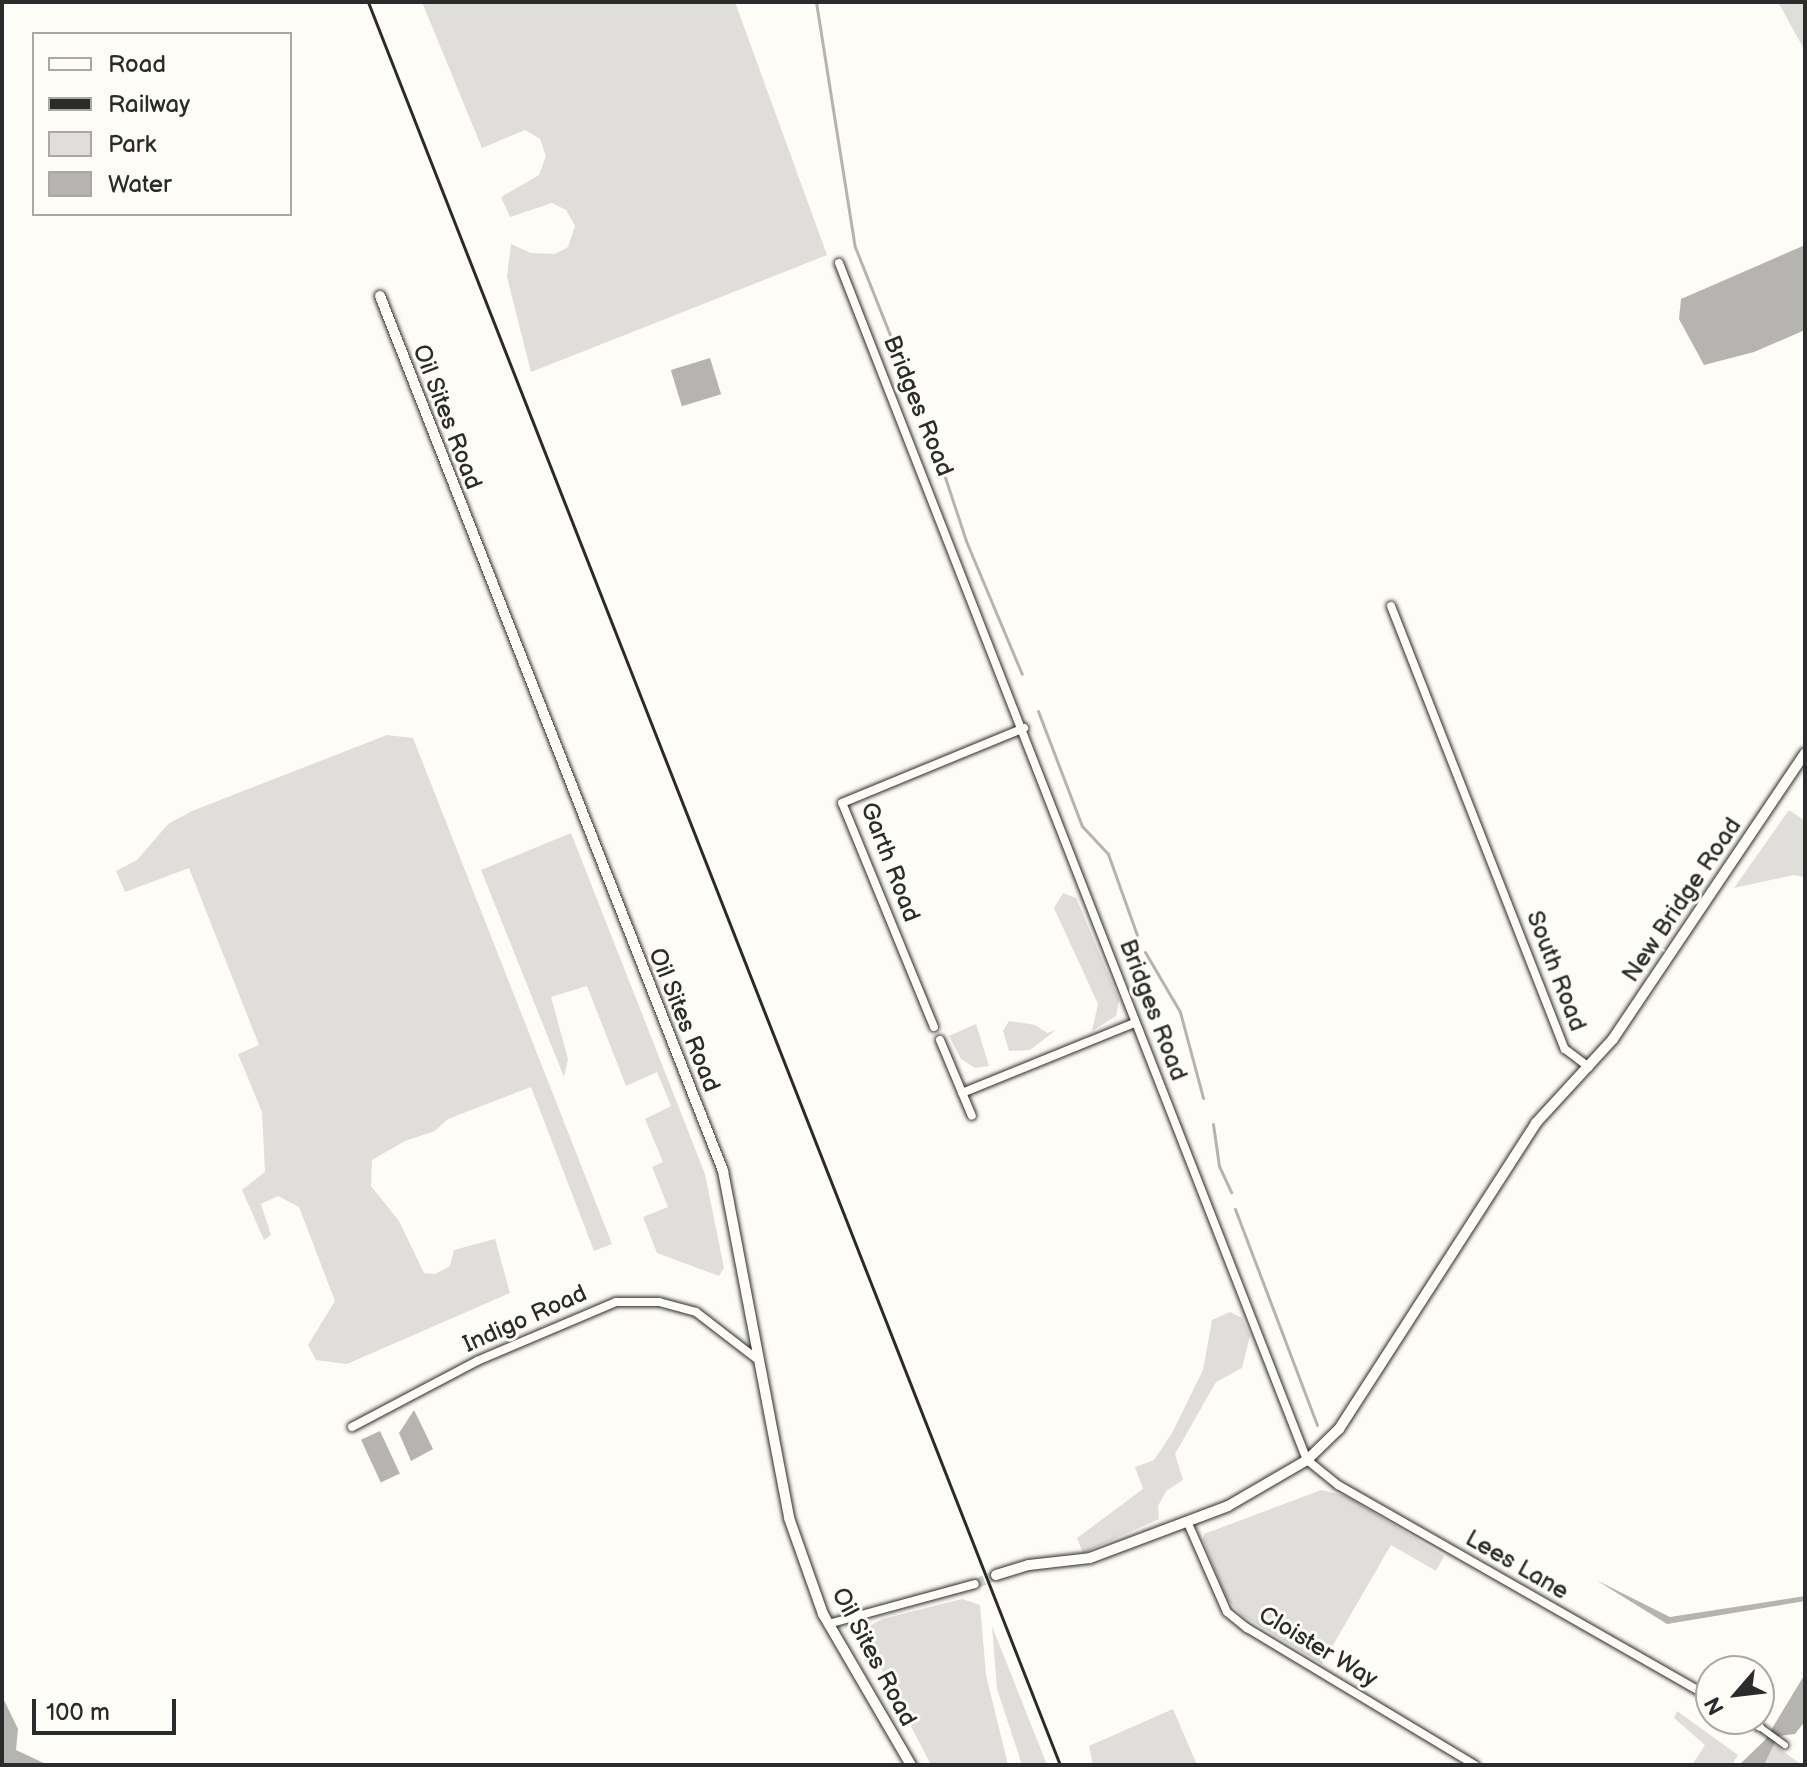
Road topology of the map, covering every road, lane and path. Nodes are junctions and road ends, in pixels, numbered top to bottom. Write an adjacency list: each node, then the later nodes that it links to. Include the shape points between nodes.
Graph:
1 (839, 263): 4 (street, Bridges Road)
2 (380, 296): 12 (street, Oil Sites Road, via 723,1171)
3 (1391, 606): 9 (street, South Road, via 1565,1049)
4 (1024, 728): 6 (street, Bridges Road); 7 (street, Garth Road, via 842,803)
5 (1804, 757): 9 (street, New Bridge Road)
6 (1134, 1023): 10 (street); 14 (street, Bridges Road)
7 (934, 1027)
8 (940, 1040): 10 (street)
9 (1589, 1067): 14 (street, via 1536,1123 1365,1394)
10 (962, 1093): 11 (street)
11 (972, 1116)
12 (758, 1360): 13 (street, Indigo Road, via 696,1312 659,1302 616,1302 465,1367); 18 (street, Oil Sites Road, via 789,1518)
13 (352, 1427)
14 (1307, 1460): 15 (street, via 1268,1486); 19 (street, Lees Lane, via 1338,1485)
15 (1187, 1521): 16 (street, via 1090,1558); 23 (street, Cloister Way, via 1220,1599 1247,1628)
16 (996, 1575)
17 (975, 1584): 18 (street)
18 (828, 1624): 22 (street, Oil Sites Road)
19 (1695, 1689)
20 (1771, 1735): 21 (street)
21 (1785, 1745)
22 (911, 1765)
23 (1475, 1765)

